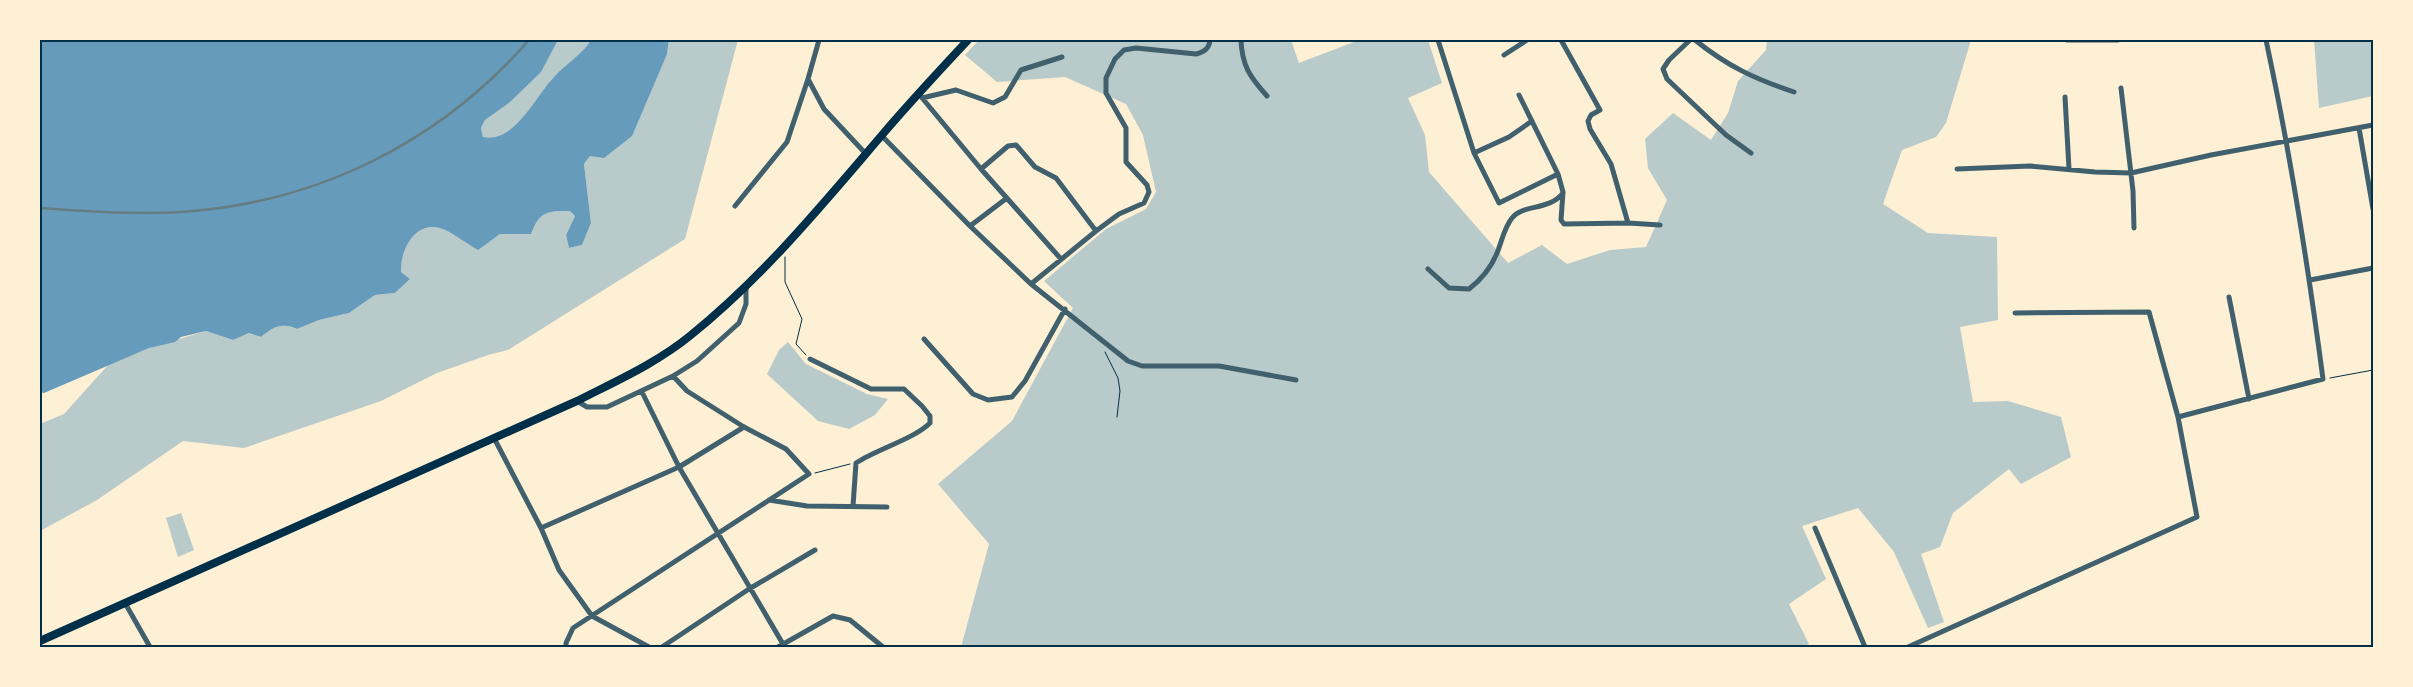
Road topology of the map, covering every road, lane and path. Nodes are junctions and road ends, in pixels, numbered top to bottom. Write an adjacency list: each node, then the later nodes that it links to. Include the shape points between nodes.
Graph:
1 (819, 40): 14 (street)
2 (968, 40): 18 (main road)
3 (1210, 40): 42 (street, via 1209,46 1196,54 1136,48 1124,50 1115,59 1106,78 1106,93 1126,128 1126,162 1147,185 1149,192 1144,203 1119,214)
4 (1240, 40): 19 (street, via 1241,59)
5 (1438, 40): 26 (street)
6 (1527, 40): 12 (street)
7 (1561, 40): 38 (street, via 1600,110 1588,121 1611,164)
8 (1690, 40): 16 (street, via 1742,72); 27 (street, via 1669,60 1664,69 1666,79 1726,135)
9 (2067, 40): 10 (street)
10 (2118, 40)
11 (2266, 40): 25 (street)
12 (1504, 55)
13 (1062, 57): 18 (street, via 1022,70 1006,97 993,102 956,90)
14 (808, 78): 28 (street, via 824,109); 36 (street, via 787,142)
15 (2121, 88): 32 (street)
16 (1794, 92)
17 (1519, 95): 21 (street)
18 (920, 96): 24 (main road); 29 (street)
19 (1267, 96)
20 (2065, 97): 31 (street)
21 (1532, 121): 26 (street, via 1510,137); 33 (street)
22 (2373, 126): 23 (street)
23 (2359, 128): 25 (street); 37 (street)
24 (881, 135): 28 (main road); 40 (street)
25 (2288, 141): 32 (street); 47 (street)
26 (1474, 153): 33 (street, via 1499,203)
27 (1751, 153)
28 (866, 154): 43 (main road)
29 (981, 169): 35 (street); 42 (street, via 1008,146 1016,145 1035,167 1056,178)
30 (1957, 169): 31 (street, via 2030,166)
31 (2068, 169): 32 (street)
32 (2131, 172): 41 (street)
33 (1558, 174): 34 (street)
34 (1563, 192): 38 (street, via 1561,220 1564,224); 46 (street, via 1542,207 1513,216 1488,270 1469,289 1449,288)
35 (1007, 198): 40 (street); 44 (street)
36 (735, 206)
37 (2373, 209)
38 (1628, 223): 39 (street)
39 (1660, 225)
40 (970, 226): 48 (street)
41 (2134, 228)
42 (1096, 231): 44 (street)
43 (785, 246): 49 (main road); 55 (path, via 785,282 802,319 796,344)
44 (1061, 259): 48 (street)
45 (2373, 268): 47 (street)
46 (1428, 269)
47 (2310, 280): 58 (street)
48 (1031, 284): 51 (street)
49 (746, 287): 57 (street, via 746,304 739,323 697,360); 62 (main road, via 691,336 660,357)
50 (2229, 297): 61 (street)
51 (1065, 309): 53 (street, via 1025,382 1012,398 988,400 973,394); 54 (street)
52 (2016, 313): 64 (street, via 2148,312)
53 (924, 339)
54 (1103, 342): 59 (street, via 1142,366 1219,366); 63 (path, via 1106,358 1118,378 1120,391)
55 (810, 359): 67 (street, via 871,389 904,388 930,416 930,423 924,429 878,449)
56 (2373, 370): 58 (path)
57 (673, 376): 60 (street); 65 (street, via 687,391)
58 (2324, 379): 61 (street)
59 (1296, 380)
60 (642, 392): 62 (street, via 607,407 587,407); 68 (street)
61 (2249, 399): 64 (street)
62 (577, 401): 66 (main road)
63 (1116, 417)
64 (2178, 418): 88 (street, via 2197,518)
65 (744, 427): 68 (street); 69 (street, via 786,449)
66 (494, 438): 73 (street); 78 (main road)
67 (856, 463): 69 (path); 71 (street)
68 (679, 467): 73 (street); 75 (street)
69 (809, 474): 70 (street)
70 (768, 500): 71 (street, via 807,506); 75 (street)
71 (853, 506): 72 (street)
72 (887, 507)
73 (540, 528): 79 (street, via 559,570)
74 (1815, 528): 87 (street)
75 (718, 536): 77 (street); 79 (street)
76 (815, 550): 77 (street)
77 (749, 588): 81 (street); 85 (street)
78 (125, 603): 80 (main road); 82 (street)
79 (592, 616): 83 (street, via 573,628); 84 (street)
80 (40, 641)
81 (780, 646): 86 (street, via 834,616 850,620)
82 (150, 647)
83 (566, 647)
84 (649, 647)
85 (662, 647)
86 (883, 647)
87 (1865, 647)
88 (1908, 647)

